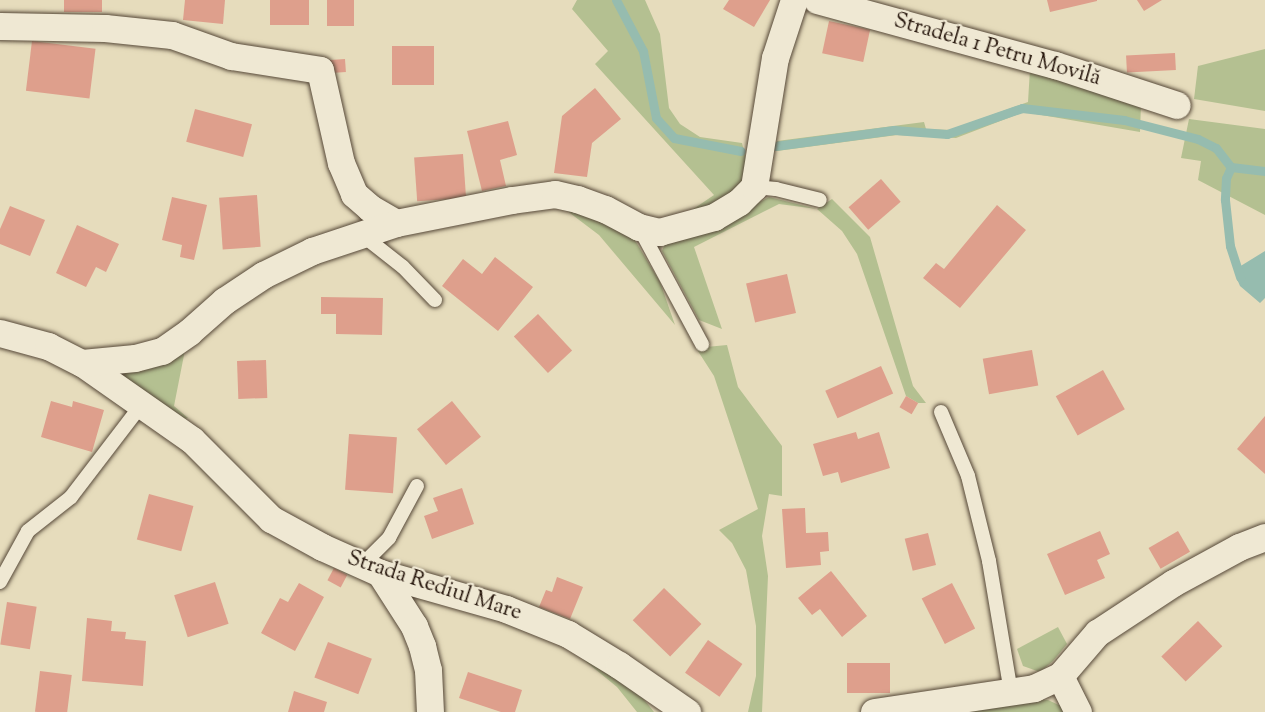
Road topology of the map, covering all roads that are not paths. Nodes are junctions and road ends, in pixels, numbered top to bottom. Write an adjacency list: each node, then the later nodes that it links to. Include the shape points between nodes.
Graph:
1 (794, 0): 5 (street, via 775,58)
2 (817, 0): 4 (street, Stradela 1 Petru Movilă, via 1055,65)
3 (0, 26): 7 (street, via 105,28 172,35 231,56 320,70 341,163 354,194)
4 (1177, 105)
5 (754, 187): 6 (lane, via 785,190); 8 (street, via 740,202 714,217 659,232)
6 (820, 200)
7 (396, 223): 8 (street, via 555,194 605,209); 9 (street)
8 (639, 227): 12 (lane)
9 (360, 233): 10 (lane, via 403,267); 13 (street, via 263,275 162,351)
10 (435, 300)
11 (0, 333): 13 (street, Strada Rediul Mare, via 48,346)
12 (702, 344)
13 (82, 363): 14 (street, Strada Rediul Mare)
14 (142, 404): 18 (street, Strada Rediul Mare, via 192,440 271,519); 19 (lane, via 71,497 28,531)
15 (941, 412): 21 (lane, via 968,476 987,550)
16 (417, 486): 18 (lane)
17 (1265, 537): 20 (street, via 1173,583 1097,633)
18 (371, 569): 22 (street, Strada Rediul Mare, via 506,609 568,634); 23 (street, via 414,626 428,670)
19 (0, 582)
20 (1060, 676): 21 (street, via 1034,688); 25 (street)
21 (1011, 692): 24 (street)
22 (682, 711)
23 (430, 712)
24 (874, 712)
25 (1078, 712)

